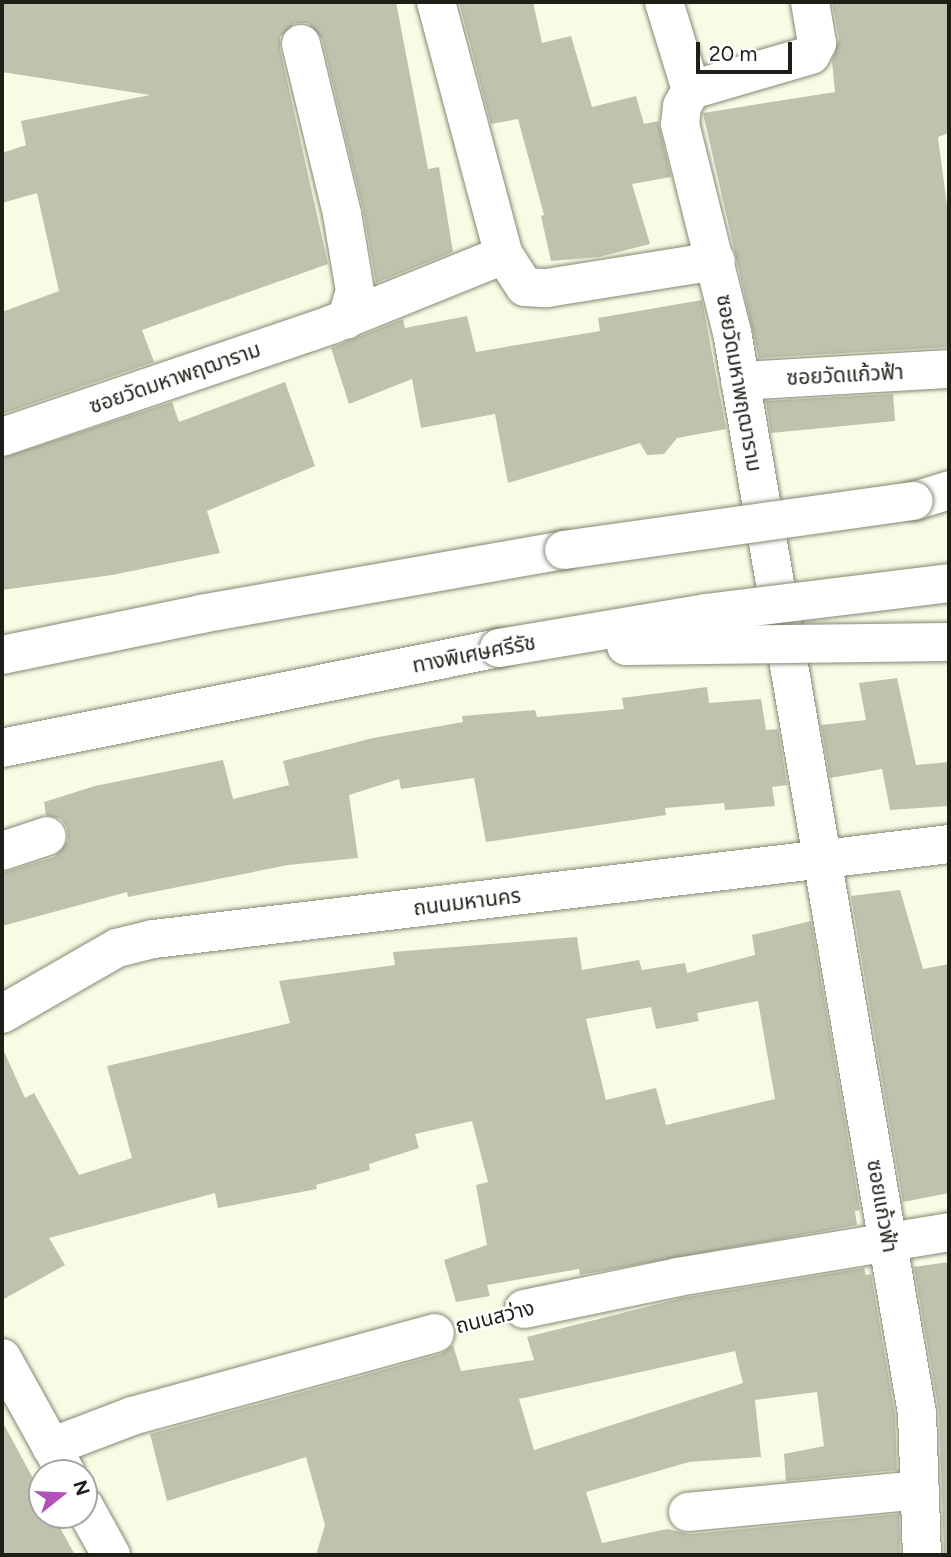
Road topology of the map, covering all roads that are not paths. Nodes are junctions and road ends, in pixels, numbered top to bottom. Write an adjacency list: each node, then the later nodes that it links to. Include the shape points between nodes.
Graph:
1 (436, 2): 6 (main road)
2 (664, 2): 5 (main road)
3 (810, 2): 5 (main road, via 817,43 811,55)
4 (301, 44): 8 (main road, via 342,214 355,291)
5 (691, 90): 7 (main road, ซอยวัดมหาพฤฒาราม, via 682,106 680,124)
6 (504, 255): 7 (main road, via 525,287 547,288); 8 (main road, ซอยวัดมหาพฤฒาราม)
7 (716, 261): 10 (main road, ซอยวัดมหาพฤฒาราม)
8 (346, 320): 11 (main road, ซอยวัดมหาพฤฒาราม)
9 (949, 369): 10 (main road, ซอยวัดแก้วฟ้า)
10 (740, 381): 21 (main road, ซอยวัดมหาพฤฒาราม)
11 (2, 437)
12 (937, 497): 16 (main road, bridge, via 564,550 201,614)
13 (949, 583): 15 (main road, ทางพิเศษศรีรัช, bridge, via 705,613)
14 (949, 642): 15 (main road, bridge)
15 (499, 648): 17 (main road, ทางพิเศษศรีรัช)
16 (2, 655)
17 (2, 748)
18 (47, 836): 20 (main road)
19 (949, 844): 21 (main road, ถนนมหานคร)
20 (2, 850)
21 (821, 860): 22 (main road, ถนนมหานคร, via 153,939 117,948); 24 (main road, ซอยแก้วฟ้า)
22 (2, 1014)
23 (949, 1232): 24 (main road, ถนนสว่าง)
24 (888, 1242): 25 (main road, ถนนสว่าง, via 678,1277); 30 (main road, ซอยแก้วฟ้า, via 917,1413)
25 (524, 1309)
26 (435, 1333): 29 (main road, ถนนสว่าง, via 132,1416)
27 (2, 1358): 28 (main road)
28 (58, 1459)
29 (61, 1459)
30 (920, 1490): 31 (main road); 34 (main road, ซอยแก้วฟ้า)
31 (688, 1512)
32 (97, 1529): 33 (main road)
33 (111, 1555)
34 (922, 1555)

